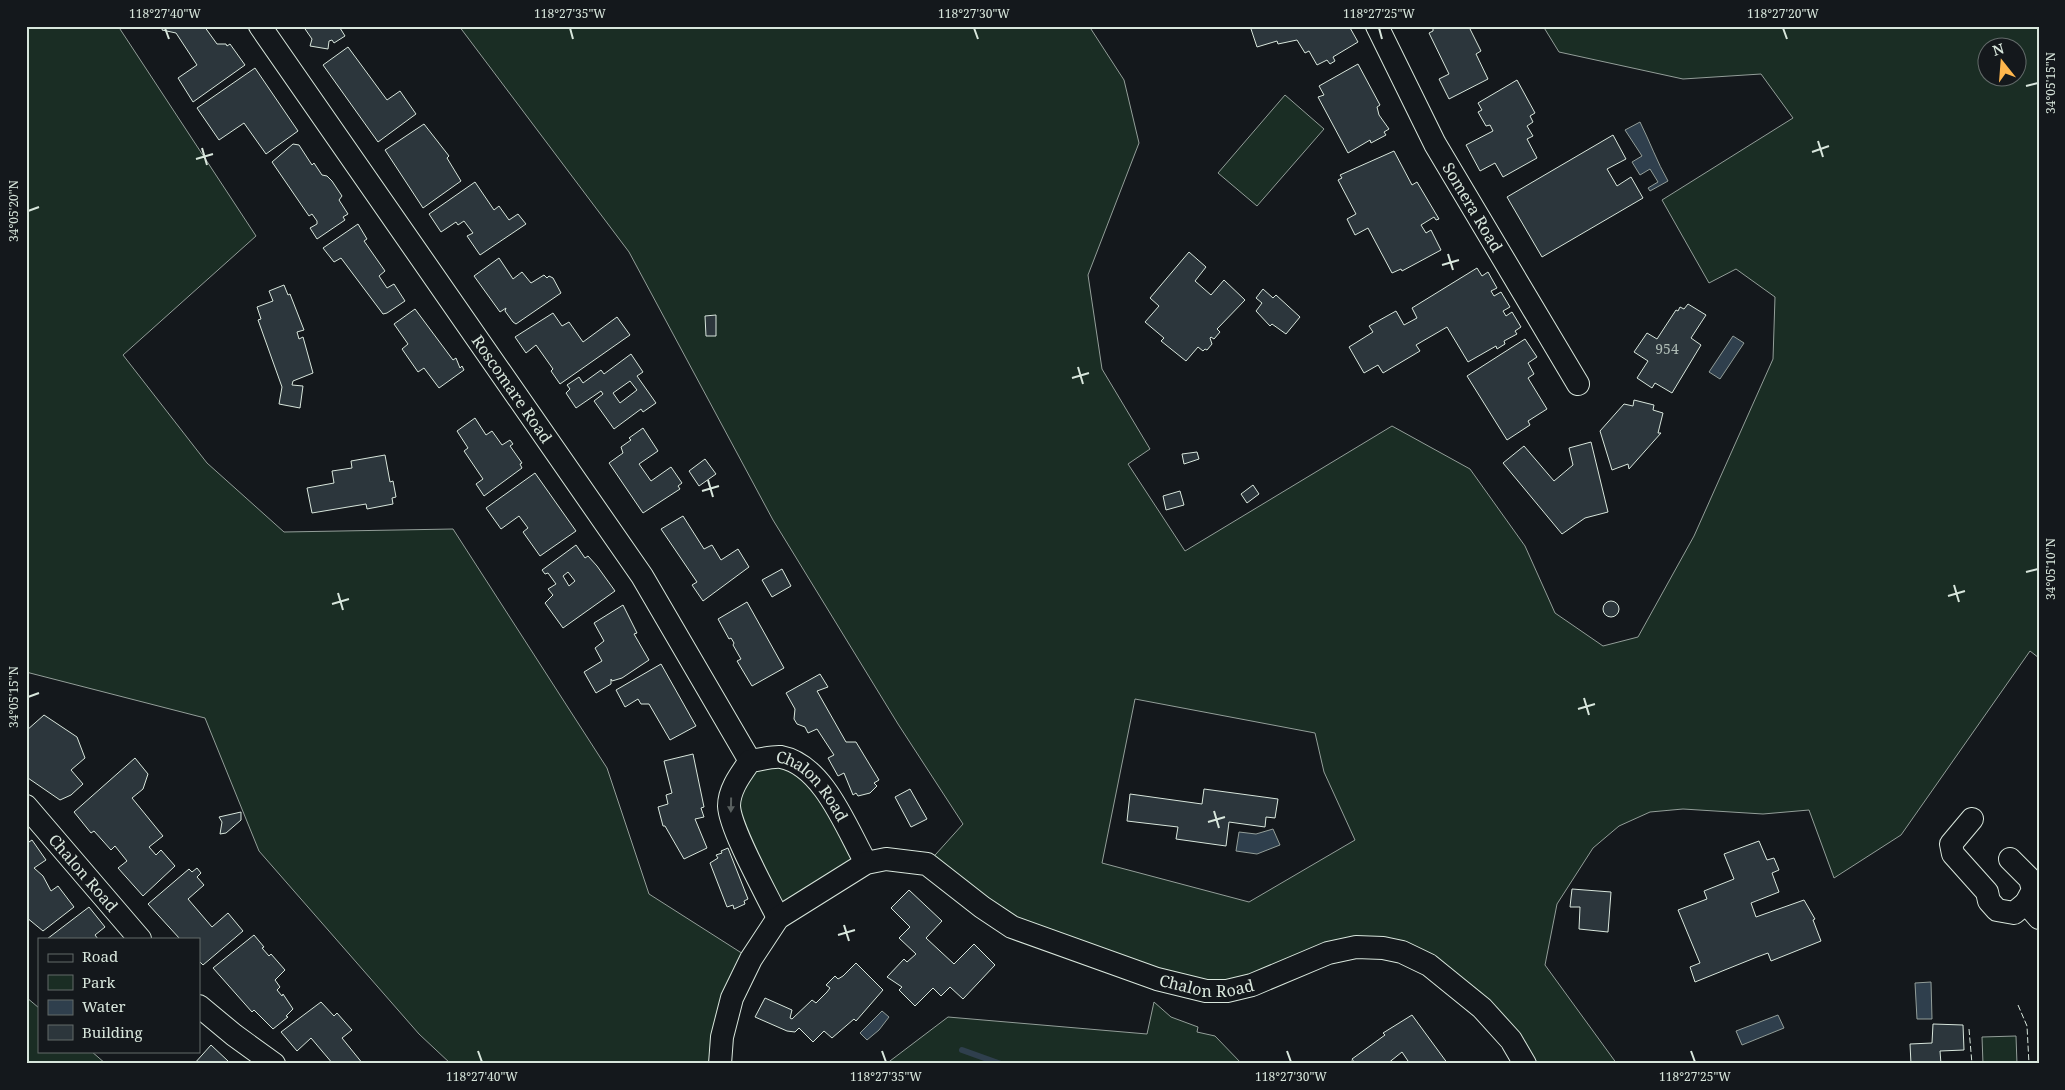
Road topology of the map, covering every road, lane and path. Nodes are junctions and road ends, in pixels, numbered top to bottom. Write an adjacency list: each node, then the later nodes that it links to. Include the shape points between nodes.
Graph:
1 (260, 26): 4 (street, Roscomare Road, via 642,576)
2 (1377, 26): 3 (street, Somera Road, via 1435,144)
3 (1578, 384)
4 (750, 761): 8 (street, Chalon Road, via 779,757 804,766 820,782); 10 (street, Chalon Road, one-way to 10, via 735,783 729,805 734,827)
5 (26, 806): 11 (street, Chalon Road)
6 (1972, 818): 9 (street, via 1951,844 1952,854 1987,892 1989,901 1997,910 2014,913)
7 (2010, 858): 9 (street, via 2030,879)
8 (866, 863): 10 (street, Chalon Road); 15 (street, Chalon Road, via 886,860 927,864 1012,927 1157,980 1206,991 1227,991 1252,985 1328,952 1356,947 1402,952 1429,965 1482,1008 1511,1040)
9 (2032, 911)
10 (778, 918): 14 (street, Chalon Road, via 751,958 732,998 722,1037)
11 (139, 938)
12 (200, 1007): 13 (street)
13 (274, 1064)
14 (720, 1064)
15 (1526, 1064)

